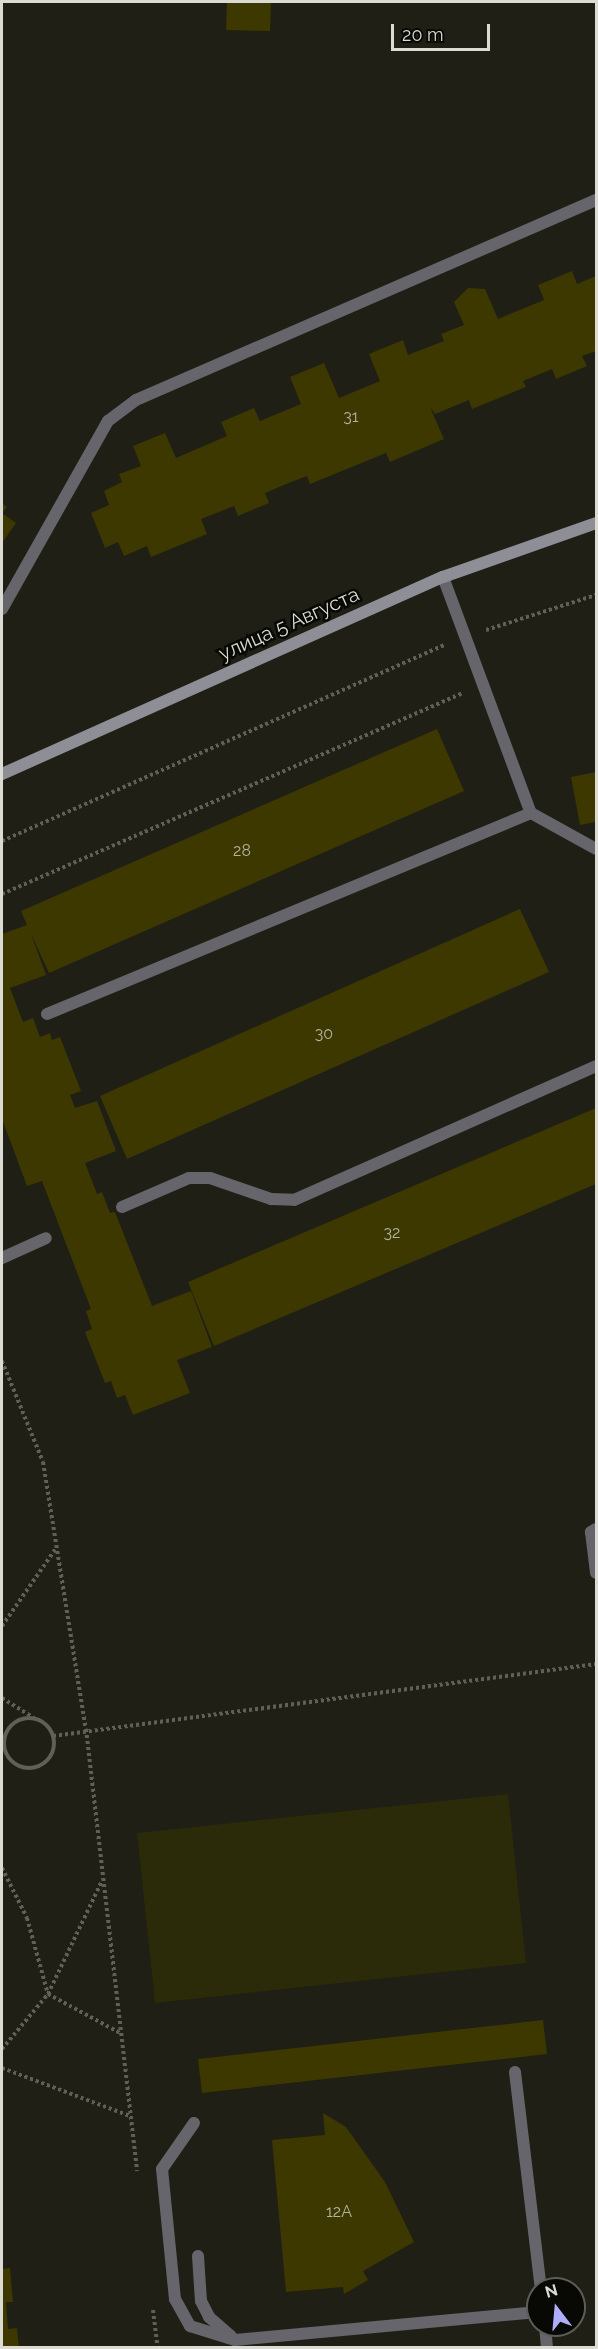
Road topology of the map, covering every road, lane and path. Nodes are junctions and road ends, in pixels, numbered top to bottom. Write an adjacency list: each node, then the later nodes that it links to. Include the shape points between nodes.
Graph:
1 (597, 200): 5 (lane, via 136,400 108,421)
2 (597, 523): 3 (street, улица 5 Августа)
3 (442, 577): 6 (lane); 8 (street, улица 5 Августа)
4 (597, 595): 6 (path)
5 (2, 609)
6 (464, 637): 7 (lane); 10 (path)
7 (482, 684): 9 (lane); 12 (path)
8 (2, 774)
9 (531, 813): 11 (lane); 13 (lane)
10 (2, 841)
11 (597, 849)
12 (2, 894)
13 (47, 1014)
14 (597, 1066): 15 (lane, via 294,1200 271,1199 210,1178 189,1178)
15 (122, 1207)
16 (46, 1238): 17 (lane)
17 (2, 1258)
18 (2, 1361): 20 (path, via 43,1462)
19 (597, 1528): 21 (lane, via 591,1532)
20 (57, 1546): 22 (path); 26 (path)
21 (597, 1573)
22 (2, 1626)
23 (597, 1664): 26 (path)
24 (2, 1698): 25 (path)
25 (38, 1720): 27 (path); 28 (path, via 14,1724)
26 (86, 1729): 27 (path); 30 (path)
27 (53, 1736): 28 (path, via 53,1753 34,1768 11,1761)
28 (3, 1737)
29 (2, 1868): 31 (path, via 27,1918)
30 (103, 1879): 31 (path); 32 (path)
31 (48, 1994): 32 (path); 33 (path)
32 (120, 2033): 36 (path)
33 (2, 2049)
34 (2, 2067): 36 (path)
35 (515, 2072): 40 (lane)
36 (130, 2116): 38 (path)
37 (194, 2123): 43 (lane, via 162,2169 175,2299 190,2326)
38 (137, 2174)
39 (198, 2256): 43 (lane, via 201,2301 209,2317)
40 (540, 2277)
41 (153, 2301): 44 (path)
42 (526, 2313): 43 (lane)
43 (236, 2340)
44 (158, 2348)

